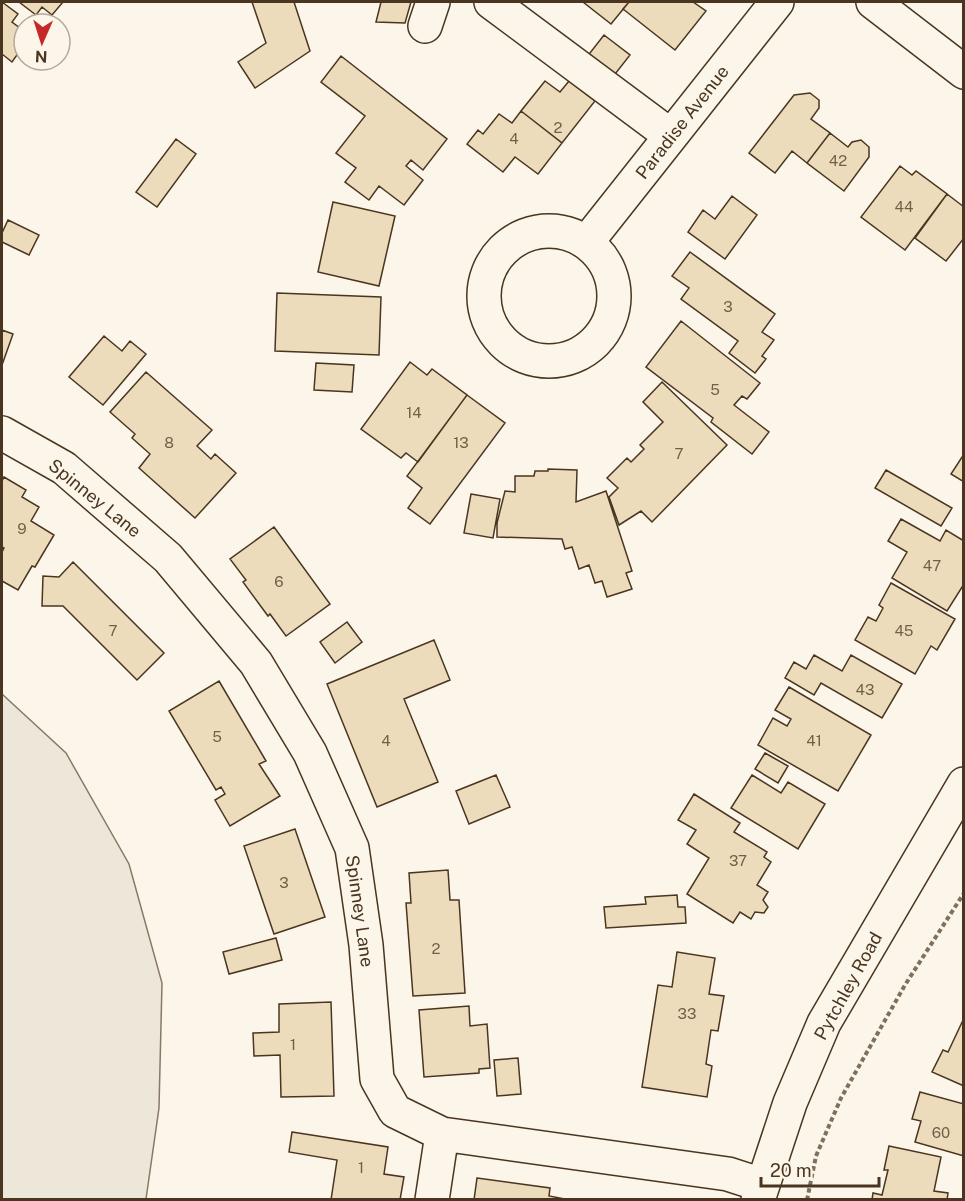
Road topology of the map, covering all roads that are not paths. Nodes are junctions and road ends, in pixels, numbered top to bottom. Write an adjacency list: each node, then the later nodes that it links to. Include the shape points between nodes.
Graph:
1 (491, 2): 5 (street)
2 (777, 2): 5 (street, Paradise Avenue)
3 (873, 2): 4 (street)
4 (963, 72)
5 (670, 136): 6 (street, Paradise Avenue)
6 (587, 242)
7 (2, 433): 9 (street, Spinney Lane, via 64,468 168,558 256,663 310,753 352,848 366,945 377,1079 395,1111)
8 (963, 784): 10 (street, Pytchley Road, via 824,1023 790,1103)
9 (442, 1134): 10 (street, Spinney Lane, via 728,1174); 11 (street)
10 (760, 1192)
11 (432, 1200)

